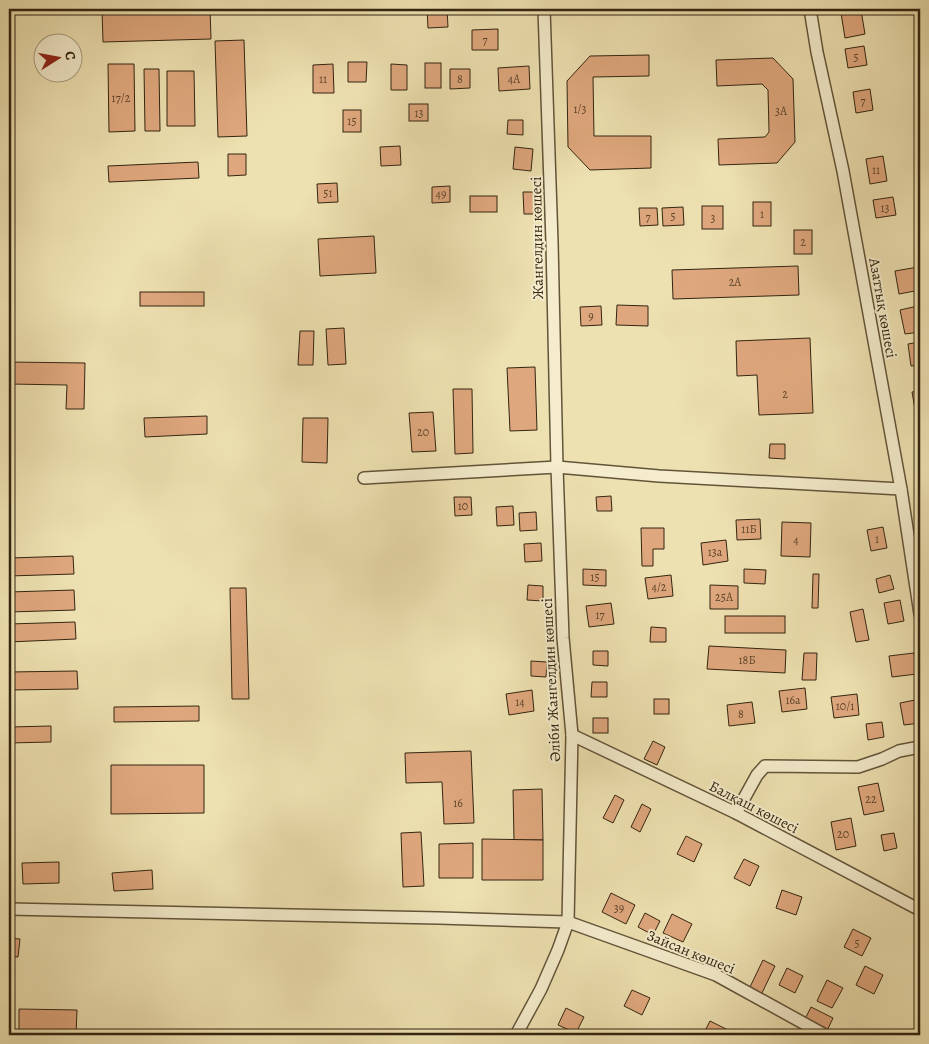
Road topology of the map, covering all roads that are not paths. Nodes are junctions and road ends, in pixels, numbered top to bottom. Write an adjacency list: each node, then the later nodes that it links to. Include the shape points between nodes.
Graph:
1 (544, 9): 3 (street, Жангелдин көшесі)
2 (810, 9): 5 (street, Азаттық көшесі, via 843,171)
3 (557, 467): 4 (street); 5 (street); 7 (street, Әліби Жангелдин көшесі, via 563,638)
4 (364, 478)
5 (900, 489): 6 (street, Азаттық көшесі)
6 (920, 614)
7 (572, 735): 9 (street, Балқаш көшесі); 12 (street, Әліби Жангелдин көшесі)
8 (920, 748): 9 (street, via 899,751 858,767 766,766 757,775)
9 (736, 813): 11 (street, Балқаш көшесі)
10 (9, 909): 12 (street, Зайсан көшесі)
11 (920, 910)
12 (568, 922): 13 (street, Әліби Жангелдин көшесі, via 541,989); 14 (street, Зайсан көшесі, via 716,975)
13 (516, 1035)
14 (825, 1035)

